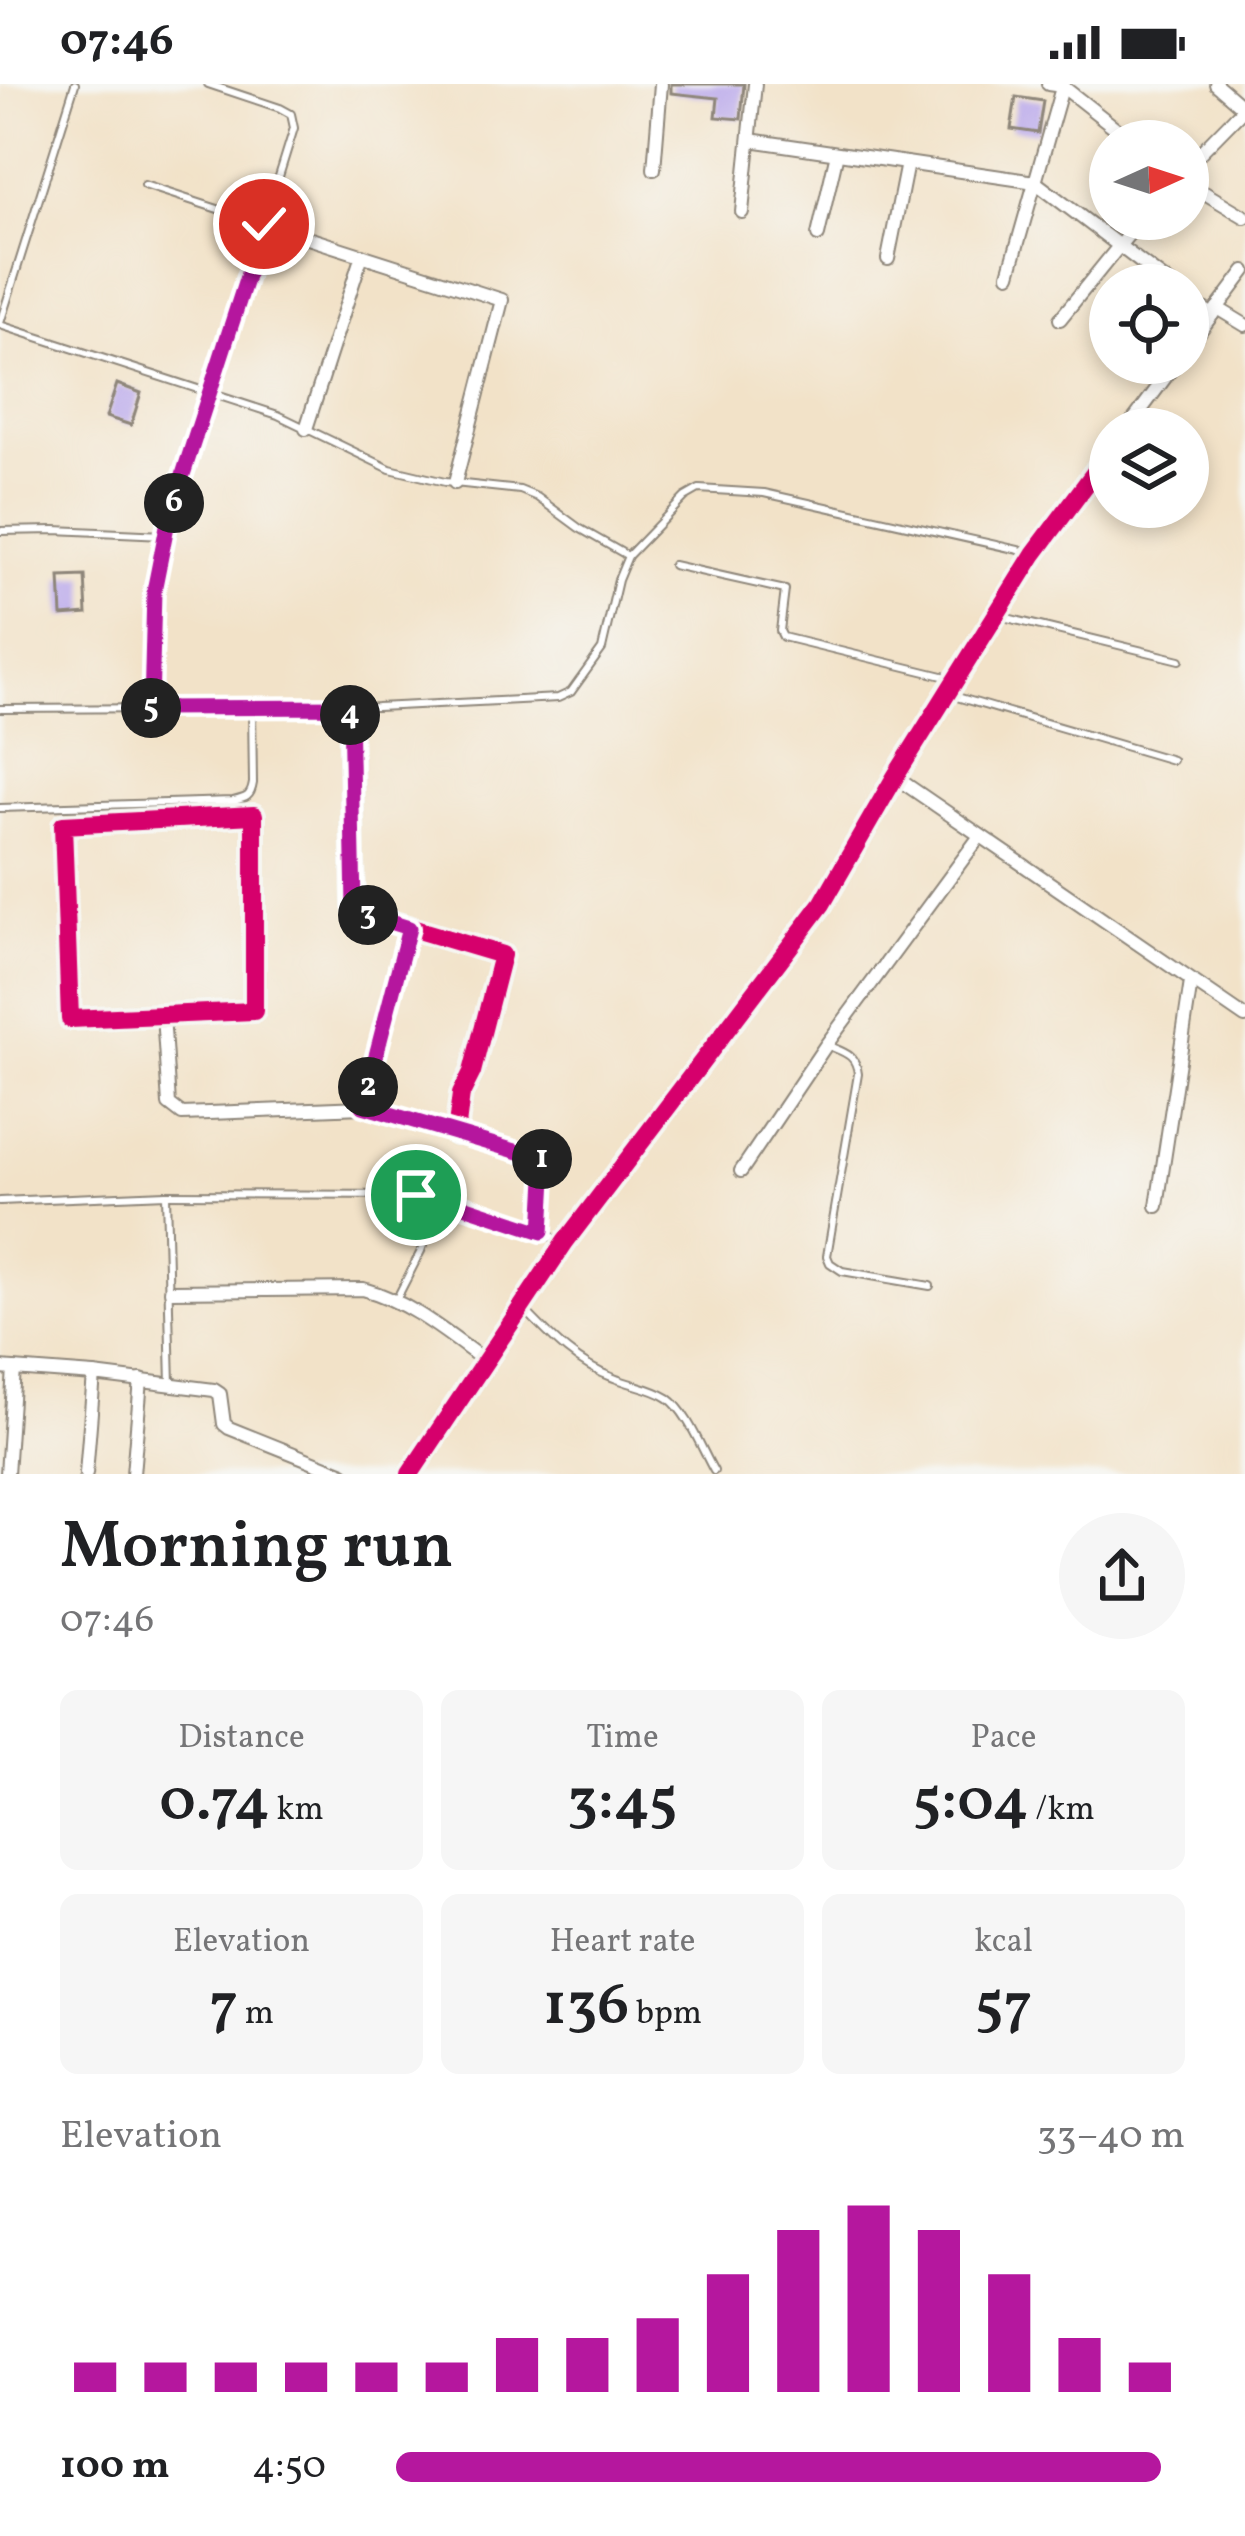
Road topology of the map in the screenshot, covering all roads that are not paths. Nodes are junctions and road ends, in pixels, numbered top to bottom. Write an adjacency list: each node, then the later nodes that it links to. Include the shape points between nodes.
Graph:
1 (75, 84): 32 (lane)
2 (208, 84): 19 (lane, via 292,114)
3 (661, 84): 13 (street)
4 (755, 84): 9 (street)
5 (1216, 84): 7 (street)
6 (1058, 85): 8 (street); 14 (street)
7 (1244, 108): 10 (street)
8 (1104, 120)
9 (750, 140): 11 (street); 17 (street)
10 (1209, 144)
11 (837, 152): 12 (street); 20 (street)
12 (907, 163): 14 (street); 24 (street)
13 (654, 169)
14 (1035, 182): 22 (street); 27 (street)
15 (144, 184): 19 (lane)
16 (1209, 196): 18 (street)
17 (742, 212)
18 (1245, 217)
19 (264, 224): 23 (street); 34 (lane)
20 (818, 235)
21 (1122, 240): 22 (street)
22 (1118, 245): 25 (street); 30 (street)
23 (362, 255): 35 (street); 37 (street, via 502,300)
24 (888, 260)
25 (1143, 264)
26 (1245, 272): 29 (street)
27 (1009, 274)
28 (1209, 309): 29 (street)
29 (1215, 312): 31 (street); 33 (street)
30 (1060, 319)
31 (1209, 320)
32 (0, 324): 34 (lane)
33 (1245, 325)
34 (212, 393): 35 (lane); 39 (lane)
35 (306, 428): 37 (lane, via 390,469)
36 (1089, 480): 40 (street)
37 (454, 483): 41 (lane, via 537,497)
38 (0, 531): 39 (lane)
39 (165, 536): 49 (lane, via 154,591)
40 (1034, 554): 41 (lane, via 712,488 686,497); 43 (street)
41 (628, 556): 48 (lane, via 602,649 571,692)
42 (673, 565): 45 (lane, via 785,590 783,637)
43 (996, 615): 44 (lane); 45 (street)
44 (1180, 660)
45 (956, 679): 46 (street)
46 (946, 694): 51 (lane); 52 (street)
47 (252, 707): 48 (lane); 49 (lane); 53 (lane, via 247,797)
48 (350, 707): 55 (street, via 354,907)
49 (151, 708): 50 (lane)
50 (0, 709)
51 (1172, 760)
52 (895, 777): 54 (street); 68 (street, via 822,904)
53 (0, 808)
54 (980, 836): 56 (street); 59 (street)
55 (409, 928): 60 (street); 61 (street, via 502,955)
56 (1191, 982): 58 (street); 66 (street)
57 (163, 1015): 57 (street, via 254,1011 254,815 63,825 70,1019); 60 (street, via 169,1104 182,1114)
58 (1245, 1017)
59 (826, 1045): 62 (street); 69 (lane, via 851,1055 858,1073 827,1256 842,1271)
60 (363, 1106): 61 (street)
61 (455, 1134): 67 (street, via 546,1160)
62 (741, 1171)
63 (166, 1194): 64 (lane); 65 (lane); 70 (lane)
64 (440, 1199): 67 (lane); 71 (lane)
65 (0, 1201)
66 (1157, 1206)
67 (542, 1232): 68 (lane)
68 (565, 1242): 72 (street)
69 (929, 1286)
70 (171, 1291): 71 (street, via 362,1289); 77 (lane)
71 (396, 1300): 73 (street)
72 (521, 1307): 73 (street); 79 (lane, via 582,1364 665,1395)
73 (485, 1361): 84 (street)
74 (7, 1368): 75 (street); 78 (street)
75 (94, 1375): 76 (street); 81 (street)
76 (140, 1380): 77 (street); 82 (street)
77 (171, 1384): 83 (street, via 214,1390 229,1428)
78 (5, 1430): 80 (street)
79 (714, 1471)
80 (7, 1474)
81 (86, 1474)
82 (134, 1474)
83 (344, 1474)
84 (410, 1474)

